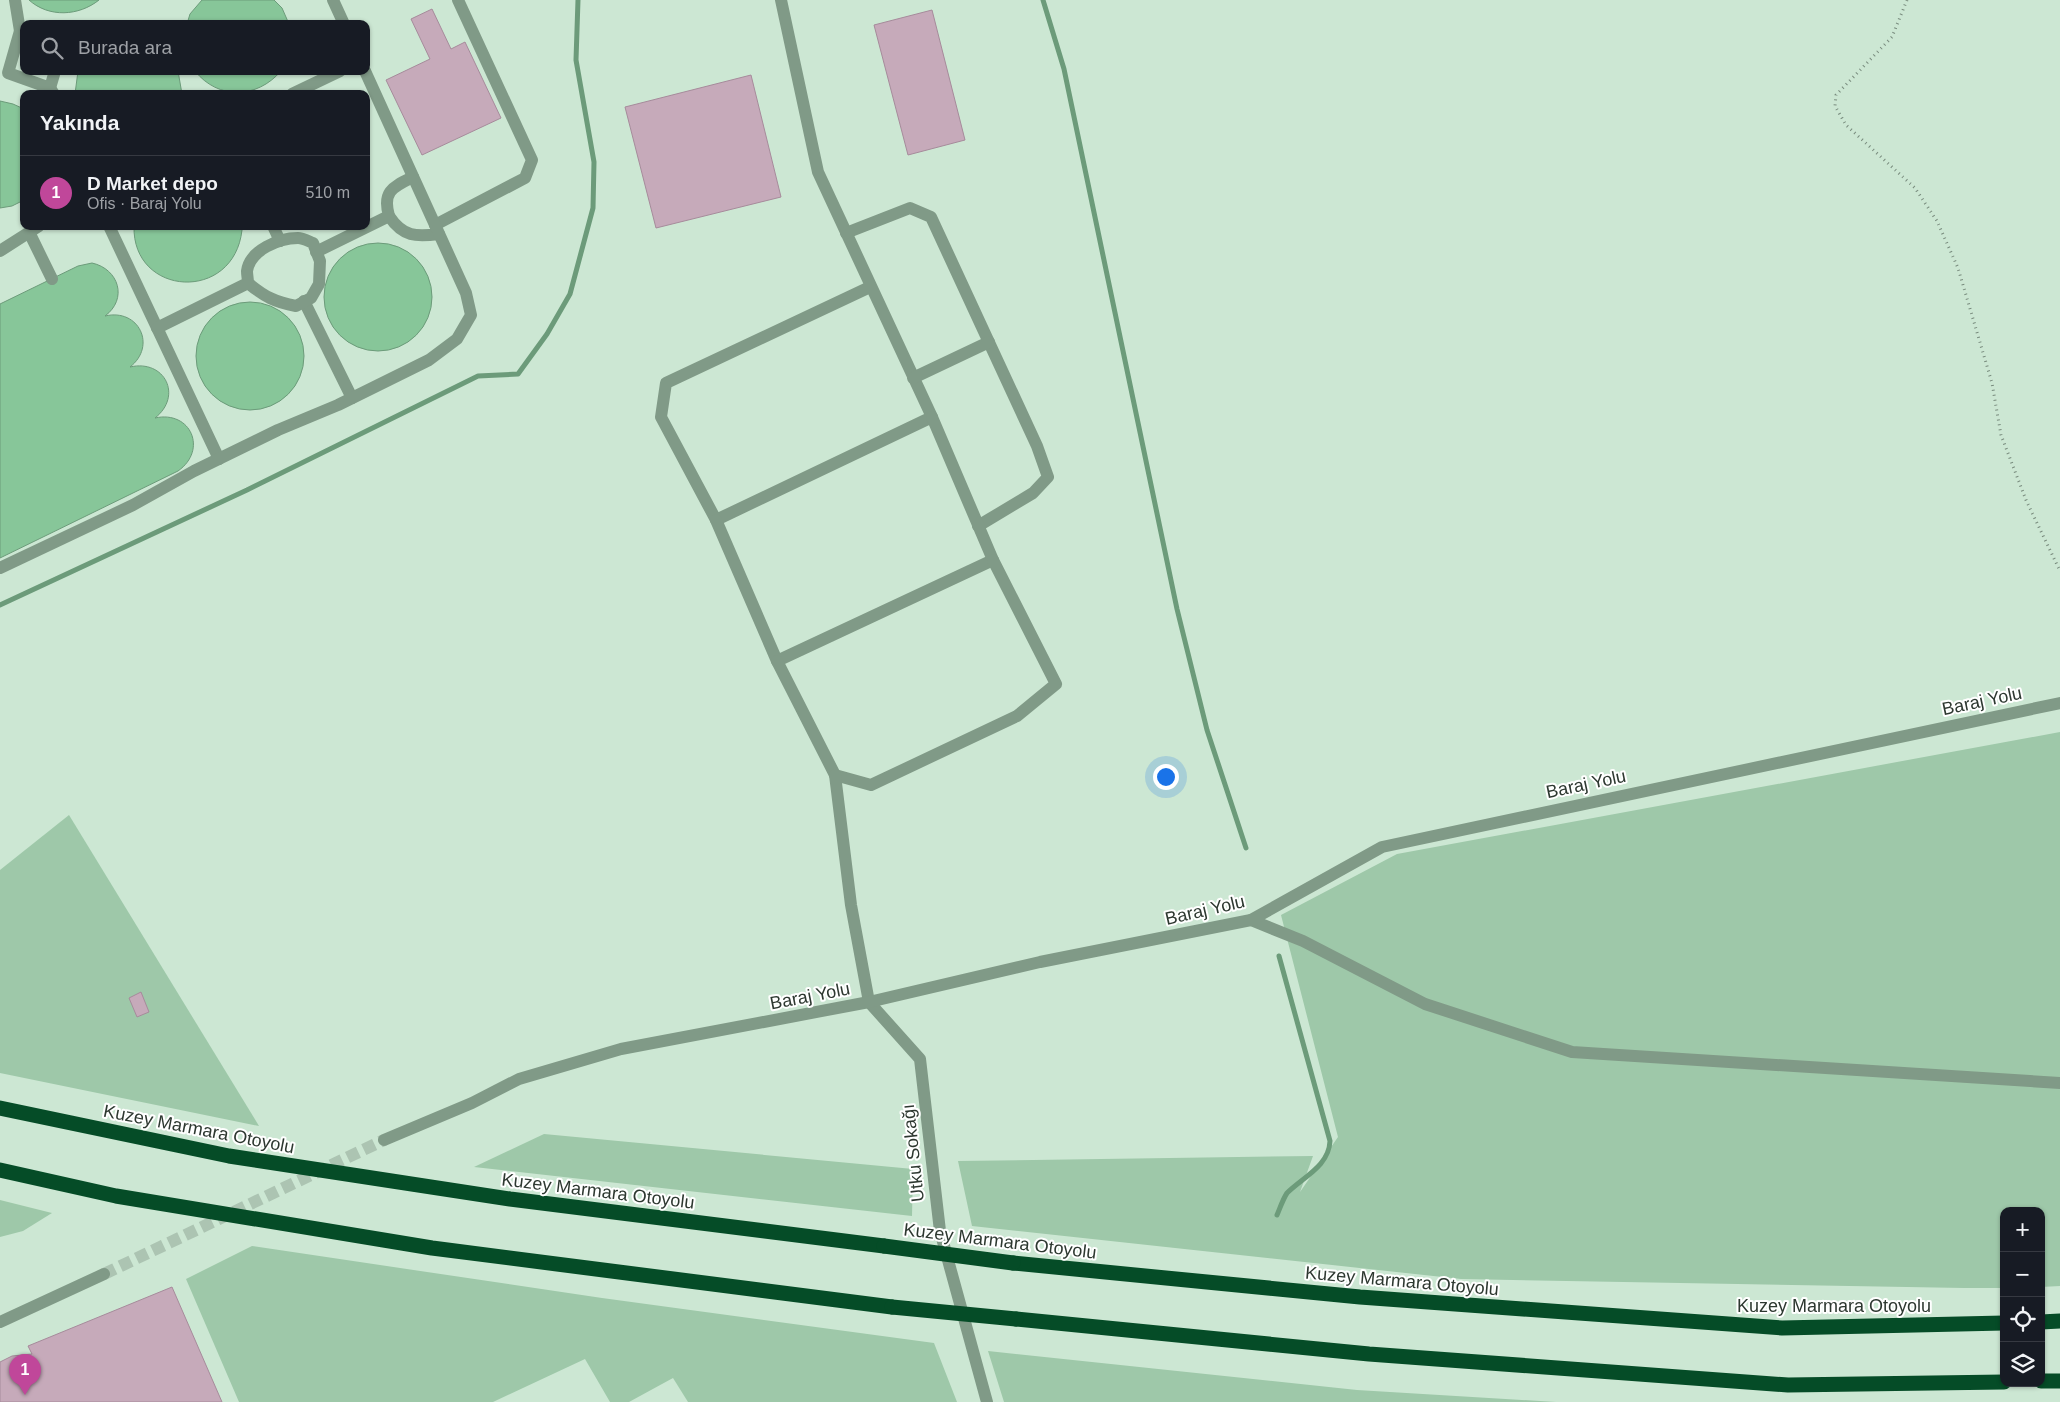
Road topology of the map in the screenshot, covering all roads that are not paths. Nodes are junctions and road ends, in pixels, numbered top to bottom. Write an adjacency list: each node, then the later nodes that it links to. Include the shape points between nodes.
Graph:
1 (15, 0): 6 (street)
2 (333, 0): 5 (street)
3 (458, 0): 23 (street, via 532,160 525,178)
4 (781, 0): 24 (street, via 818,172)
5 (342, 20)
6 (20, 22)
7 (20, 36): 8 (street)
8 (4, 75): 12 (street)
9 (54, 75): 13 (street)
10 (332, 75): 14 (street)
11 (367, 75): 15 (street)
12 (49, 90)
13 (52, 90)
14 (300, 90)
15 (413, 177): 16 (street, via 388,194); 23 (street)
16 (389, 216): 17 (street); 23 (street, via 397,228 410,234 423,236)
17 (370, 225)
18 (32, 230): 26 (street)
19 (34, 230): 28 (street)
20 (111, 230): 32 (street)
21 (275, 230): 25 (street)
22 (361, 230): 27 (street)
23 (437, 230): 35 (street, via 466,293 471,315 456,339 429,360)
24 (846, 233): 30 (street); 33 (street, via 910,208 931,217)
25 (280, 241): 27 (street, via 300,238 313,243); 29 (street, via 253,257 247,270)
26 (0, 251)
27 (316, 252): 31 (street, via 320,261 319,284 311,298)
28 (52, 279)
29 (248, 283): 31 (street, via 265,297 279,303 296,306); 32 (street)
30 (870, 287): 34 (street); 38 (street, via 666,382 661,417)
31 (304, 301): 35 (street)
32 (156, 328): 37 (street)
33 (989, 342): 34 (street); 39 (street, via 1048,477 1033,493)
34 (913, 378): 36 (street)
35 (352, 398): 37 (street)
36 (932, 417): 38 (street); 39 (street)
37 (218, 459): 41 (street, via 133,506)
38 (716, 520): 42 (street)
39 (978, 526): 40 (street)
40 (992, 560): 42 (street); 44 (street, via 1056,684 1017,716 871,785)
41 (0, 568)
42 (777, 661): 44 (street)
43 (2060, 702): 45 (street, Baraj Yolu, via 1382,847)
44 (835, 775): 46 (street, via 851,905)
45 (1251, 920): 46 (street, Baraj Yolu, via 1040,962); 47 (street, via 1304,941 1425,1004 1572,1052)
46 (869, 1002): 49 (street, Baraj Yolu, via 621,1049 520,1079); 59 (street, Utku Sokağı, via 920,1059 940,1231)
47 (2060, 1083)
48 (0, 1108): 55 (highway, Kuzey Marmara Otoyolu, bridge, via 229,1156 510,1199 1013,1263 1360,1297 1782,1328)
49 (384, 1140)
50 (0, 1170): 58 (highway, bridge, via 116,1196 432,1248 892,1307 1369,1354 1778,1385)
51 (104, 1274): 53 (street)
52 (2060, 1321): 54 (highway)
53 (0, 1322)
54 (2045, 1322)
55 (2000, 1323)
56 (2045, 1381): 57 (highway)
57 (2060, 1381)
58 (2000, 1382)
59 (987, 1402)

